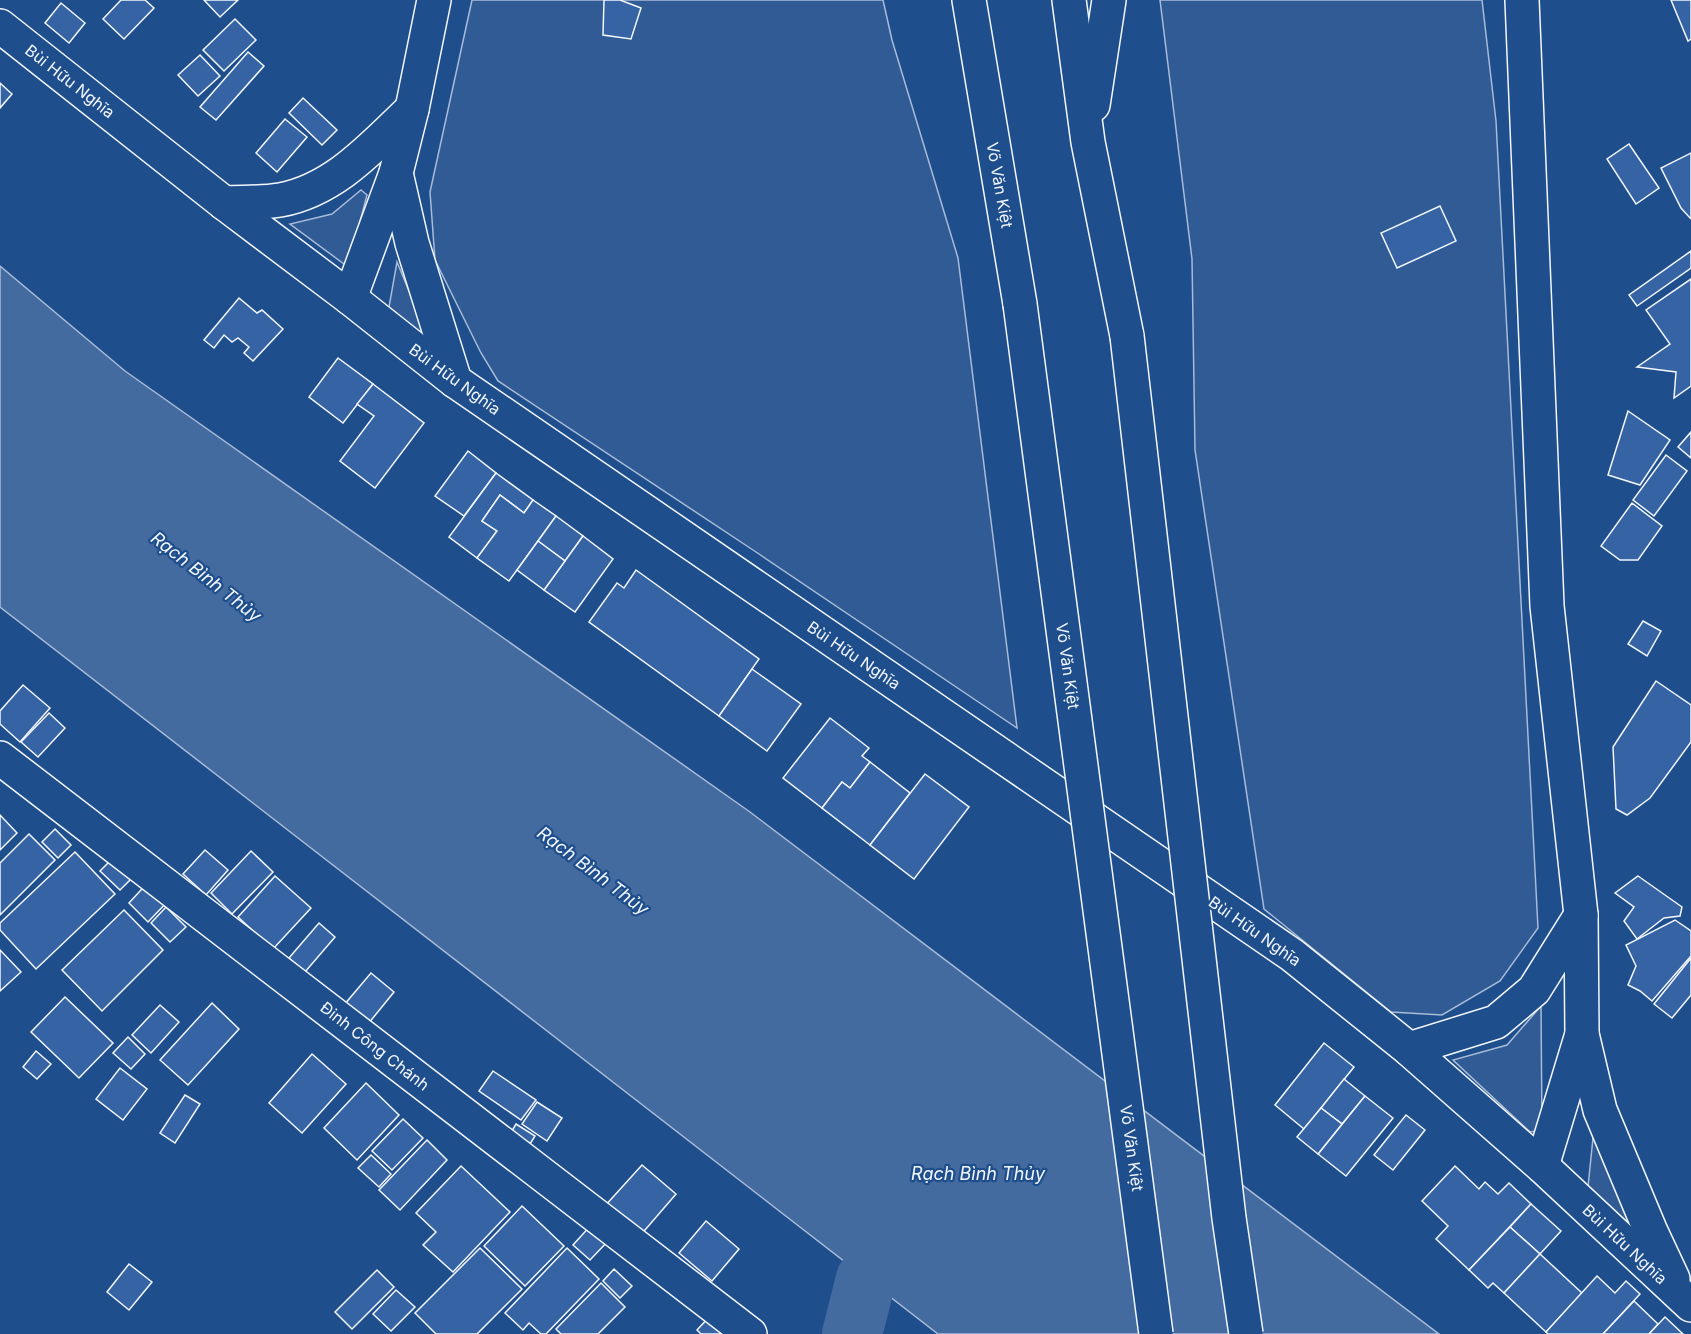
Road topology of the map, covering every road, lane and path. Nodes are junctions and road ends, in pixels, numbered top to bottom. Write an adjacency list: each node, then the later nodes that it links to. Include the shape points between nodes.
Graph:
1 (434, 0): 7 (main road)
2 (969, 0): 20 (main road, Võ Văn Kiệt, bridge, via 1020,304)
3 (1069, 0): 8 (main road)
4 (1109, 0): 8 (main road)
5 (1522, 0): 14 (main road, via 1547,606)
6 (0, 26): 10 (main road, Bùi Hữu Nghĩa)
7 (412, 109): 9 (main road); 10 (main road, via 352,166 311,190 279,200)
8 (1088, 142): 21 (main road, bridge, via 1127,336 1229,1218)
9 (396, 173): 11 (main road); 12 (main road, via 412,243)
10 (224, 203): 11 (main road, Bùi Hữu Nghĩa)
11 (350, 298): 12 (main road, Bùi Hữu Nghĩa)
12 (455, 381): 16 (main road, Bùi Hữu Nghĩa, via 1292,955)
13 (0, 758): 19 (main road, Đinh Công Chánh)
14 (1581, 915): 15 (main road); 16 (main road, via 1534,990 1496,1022)
15 (1582, 1034): 17 (main road); 18 (main road, via 1600,1110 1651,1232)
16 (1409, 1048): 17 (main road, Bùi Hữu Nghĩa)
17 (1542, 1166): 18 (main road, Bùi Hữu Nghĩa)
18 (1686, 1301)
19 (750, 1334)
20 (1156, 1334)
21 (1246, 1334)

